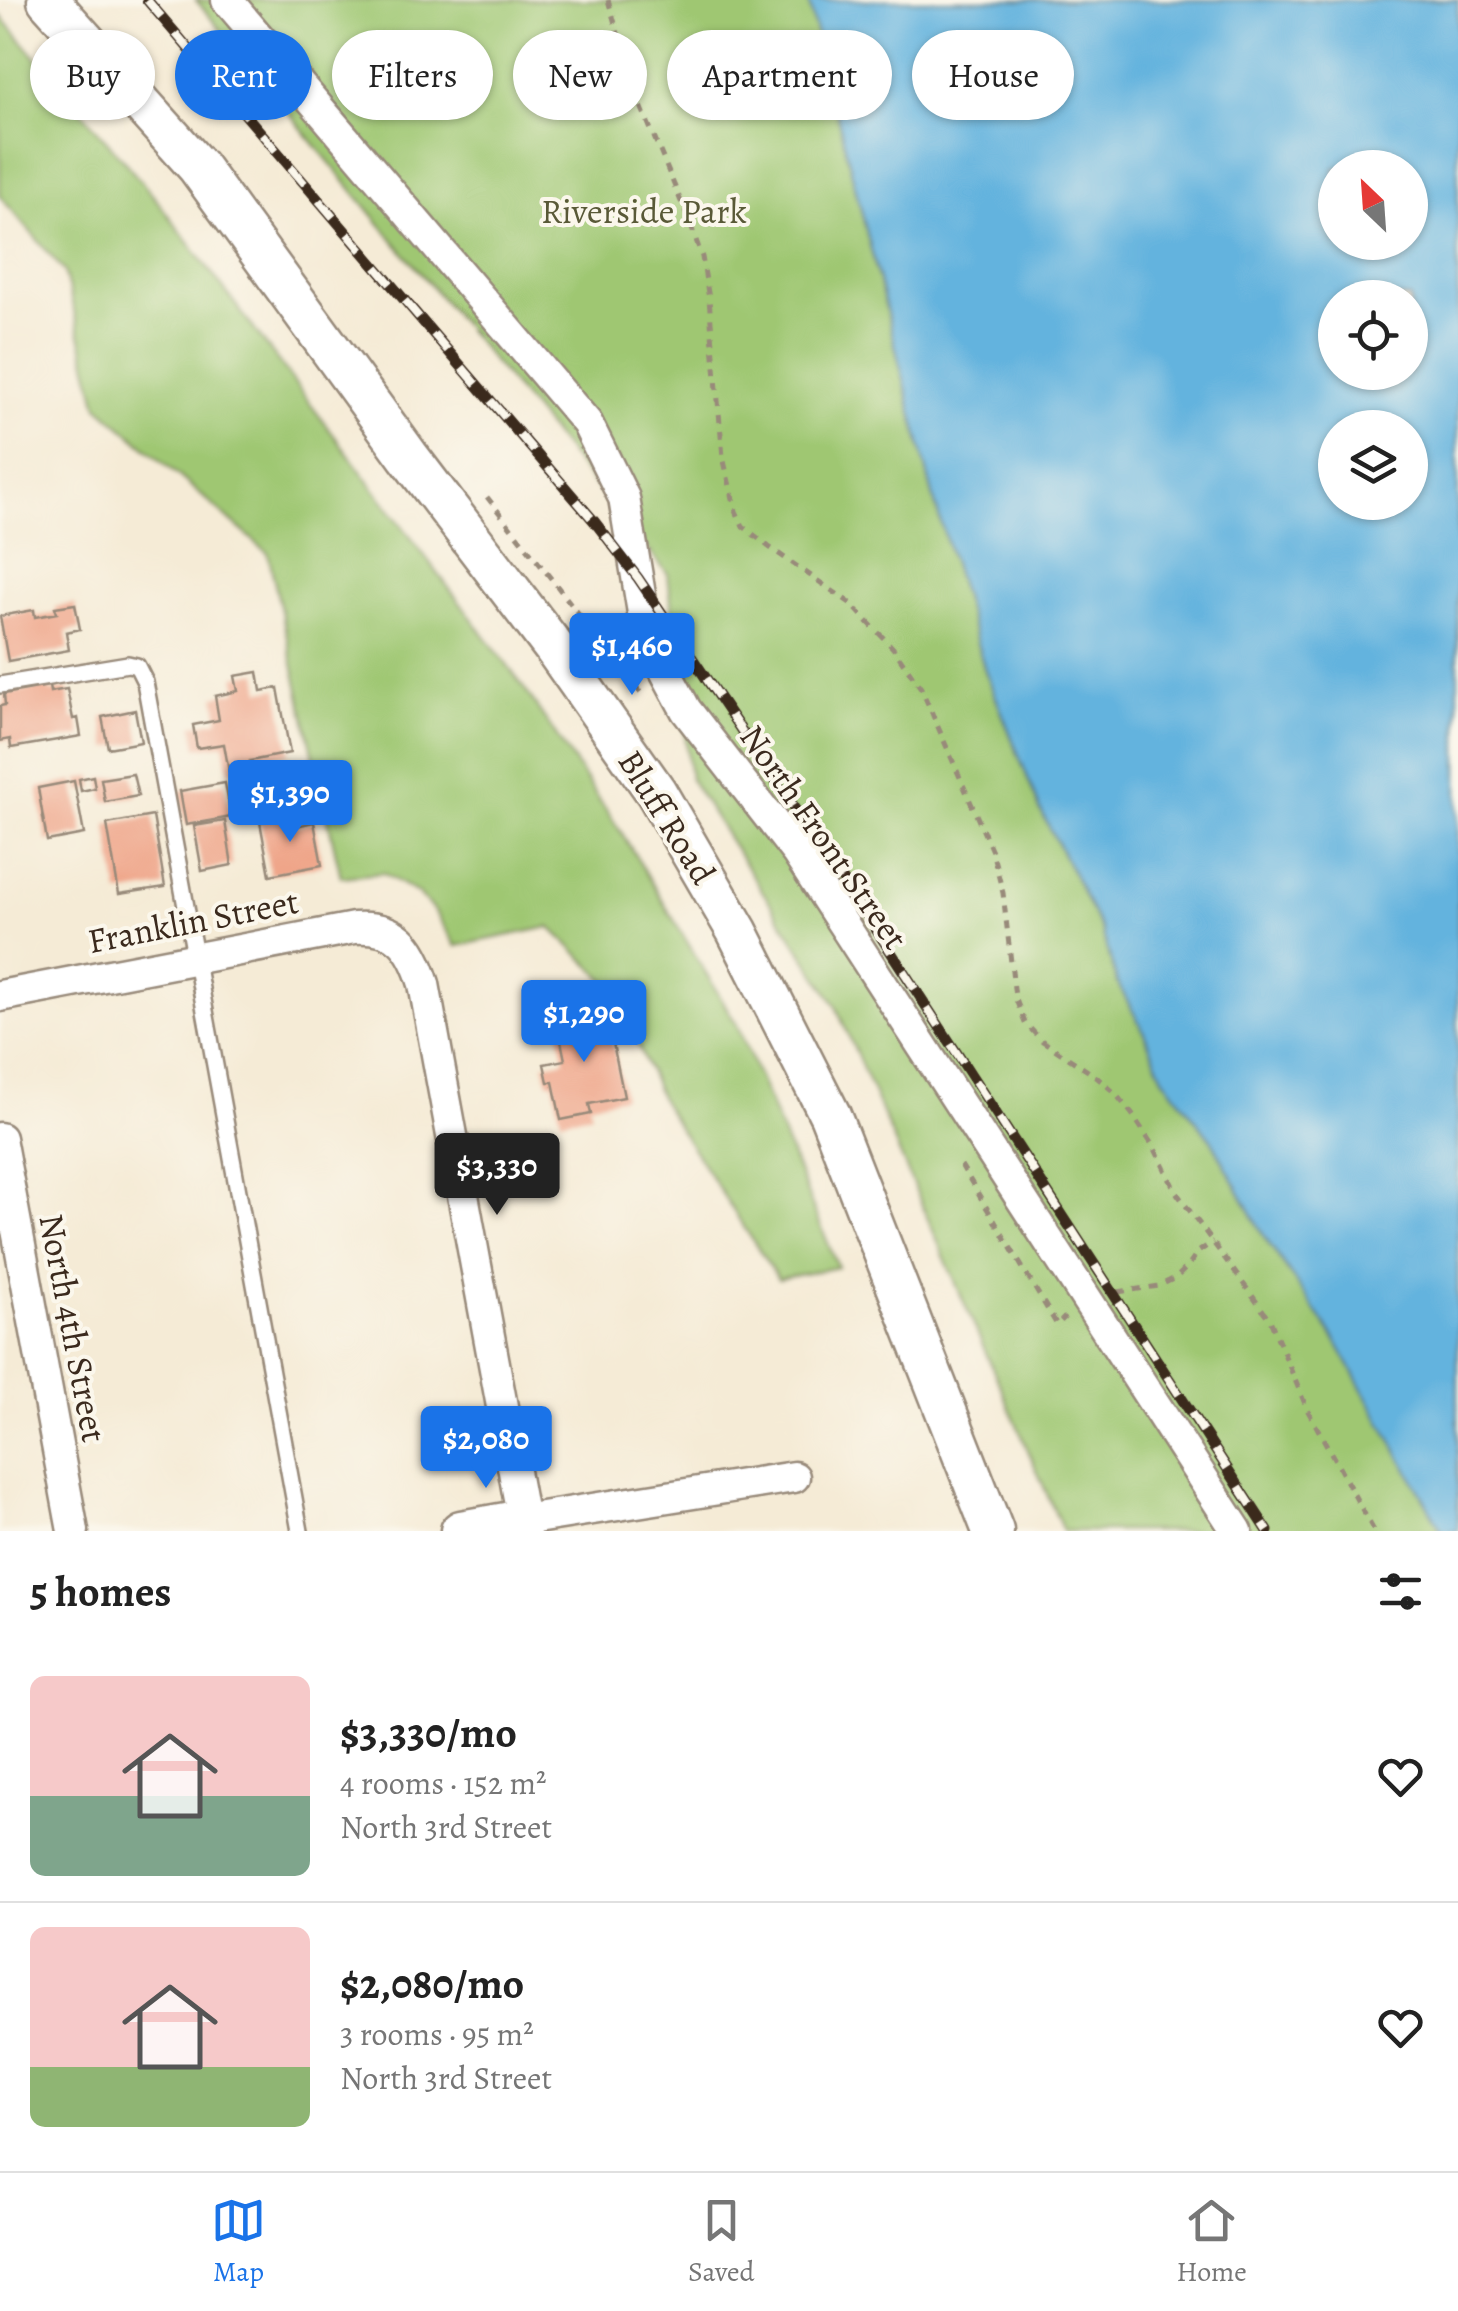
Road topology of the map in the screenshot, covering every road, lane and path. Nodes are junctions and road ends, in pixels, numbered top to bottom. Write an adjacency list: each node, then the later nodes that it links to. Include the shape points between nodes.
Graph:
1 (48, 0): 16 (main road, Bluff Road, via 198,167 656,792 737,931 830,1115)
2 (227, 0): 9 (street, North Front Street, via 587,423 624,498 647,637 686,710 798,853)
3 (608, 0): 8 (path, via 636,94 702,257 723,457 742,526 850,603 921,688 992,851 1025,1023 1114,1092)
4 (0, 685): 5 (lane, via 136,666 145,682)
5 (196, 959): 6 (street, Franklin Street); 12 (street, Franklin Street, via 370,927 398,938 417,964); 14 (lane)
6 (0, 996)
7 (0, 1138): 13 (street, North 4th Street)
8 (1213, 1242): 9 (path, via 1159,1286); 18 (path, via 1270,1320 1308,1411)
9 (1086, 1298): 10 (path); 17 (street, North Front Street)
10 (1056, 1325)
11 (794, 1477): 12 (street)
12 (524, 1525): 15 (main road)
13 (73, 1531)
14 (300, 1531)
15 (461, 1531)
16 (993, 1531)
17 (1237, 1531)
18 (1374, 1531)

